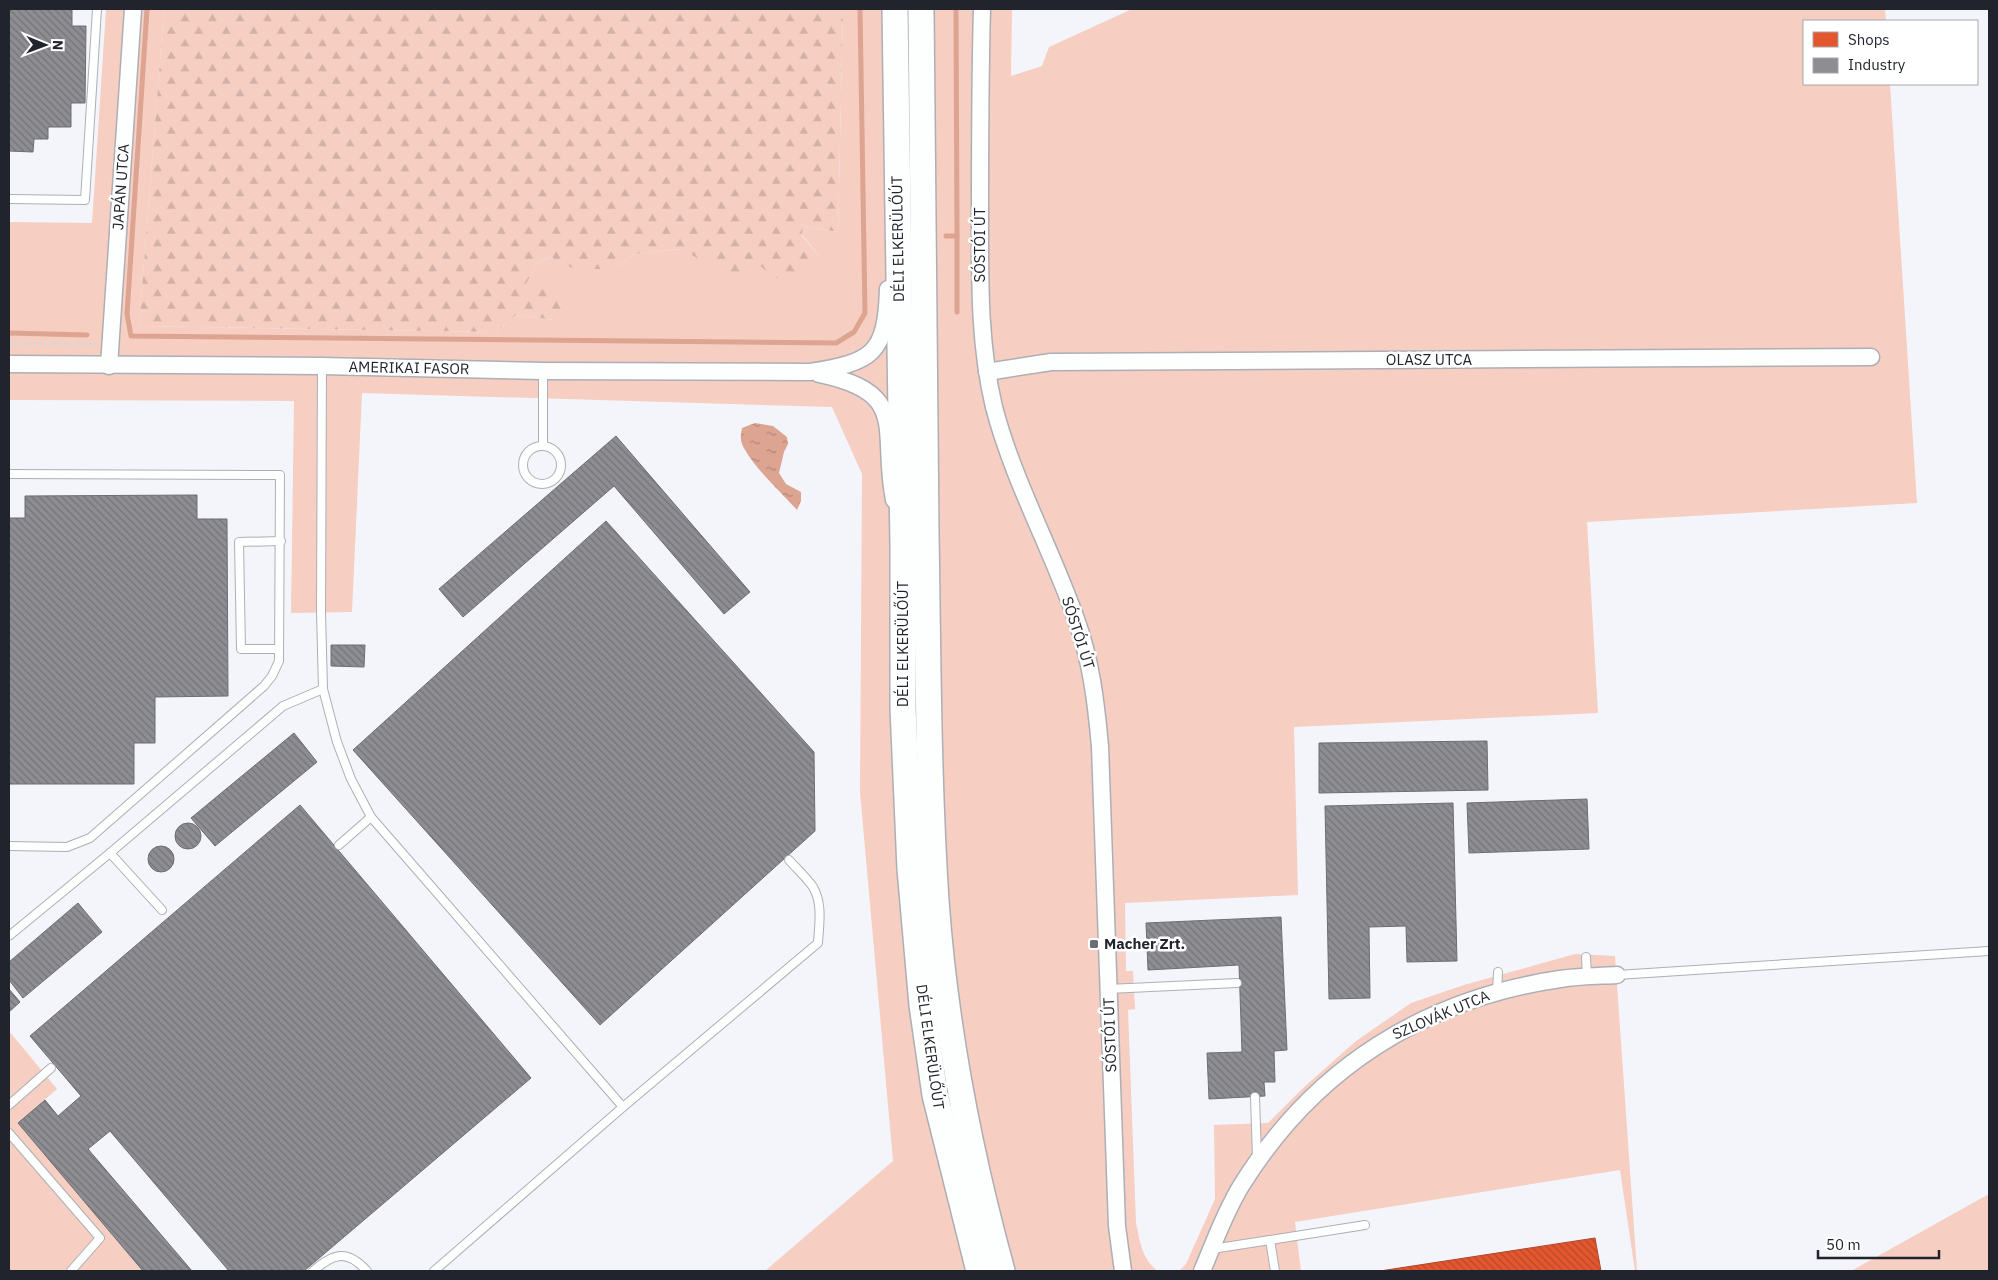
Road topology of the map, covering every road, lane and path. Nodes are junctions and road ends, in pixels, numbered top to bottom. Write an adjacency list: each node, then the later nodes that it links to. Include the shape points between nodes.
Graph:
1 (97, 9): 6 (lane, via 85,200)
2 (133, 9): 12 (street, JAPÁN UTCA)
3 (895, 9): 7 (main road, DÉLI ELKERÜLŐÚT)
4 (921, 9): 44 (main road, DÉLI ELKERÜLŐÚT, via 928,709 936,902 956,1064)
5 (982, 9): 16 (street, SÓSTÓI ÚT, via 980,308)
6 (9, 199)
7 (897, 208): 15 (street, via 887,314 880,342 862,359 845,366); 20 (main road, DÉLI ELKERÜLŐÚT)
8 (9, 344): 9 (path)
9 (96, 344)
10 (1871, 357): 16 (street, OLASZ UTCA, via 1051,362)
11 (9, 364): 12 (street, AMERIKAI FASOR)
12 (109, 366): 13 (street, AMERIKAI FASOR)
13 (322, 366): 14 (street, AMERIKAI FASOR); 22 (lane)
14 (543, 371): 15 (street, AMERIKAI FASOR); 17 (lane)
15 (810, 372): 20 (street, via 859,386 878,400 885,412 889,477)
16 (987, 372): 36 (street, SÓSTÓI ÚT, via 1006,447 1077,620 1096,695)
17 (543, 446): 17 (lane, via 554,450 560,461 558,473 543,483 531,480 523,465 531,449)
18 (9, 474): 19 (lane, via 280,475)
19 (280, 541): 21 (lane); 21 (lane, via 240,542 241,649)
20 (903, 547): 52 (main road, DÉLI ELKERÜLŐÚT, via 904,727 910,869 922,1005 935,1095)
21 (279, 649): 25 (lane, via 277,668 264,686 90,838 67,847)
22 (322, 689): 23 (lane, via 351,779); 26 (lane, via 283,706)
23 (371, 817): 24 (lane); 41 (lane)
24 (339, 845)
25 (9, 846)
26 (110, 853): 28 (lane); 29 (lane)
27 (789, 860): 41 (lane, via 813,887 817,897 820,910 818,943)
28 (162, 910)
29 (9, 936)
30 (1989, 951): 33 (lane)
31 (1586, 957): 34 (lane)
32 (1498, 972): 37 (lane)
33 (1617, 975): 34 (street, SZLOVÁK UTCA)
34 (1587, 977): 37 (street, SZLOVÁK UTCA)
35 (1237, 983): 36 (lane)
36 (1108, 988): 55 (street, SÓSTÓI ÚT, via 1117,1226)
37 (1497, 992): 43 (street, SZLOVÁK UTCA, via 1405,1028 1364,1053 1317,1093)
38 (51, 1068): 40 (lane)
39 (1255, 1097): 43 (lane)
40 (9, 1105)
41 (623, 1107): 51 (lane)
42 (9, 1133): 48 (lane, via 100,1238)
43 (1257, 1162): 47 (street, SZLOVÁK UTCA, via 1234,1199)
44 (987, 1216): 53 (main road, DÉLI ELKERÜLŐÚT); 54 (main road, via 1007,1241)
45 (1365, 1225): 46 (lane)
46 (1270, 1240): 47 (lane); 57 (lane)
47 (1212, 1249): 56 (street, SZLOVÁK UTCA)
48 (71, 1271)
49 (312, 1271): 50 (lane, via 341,1255 358,1261)
50 (367, 1271)
51 (434, 1271)
52 (979, 1271)
53 (1002, 1271)
54 (1016, 1271)
55 (1123, 1271)
56 (1202, 1271)
57 (1275, 1271)

